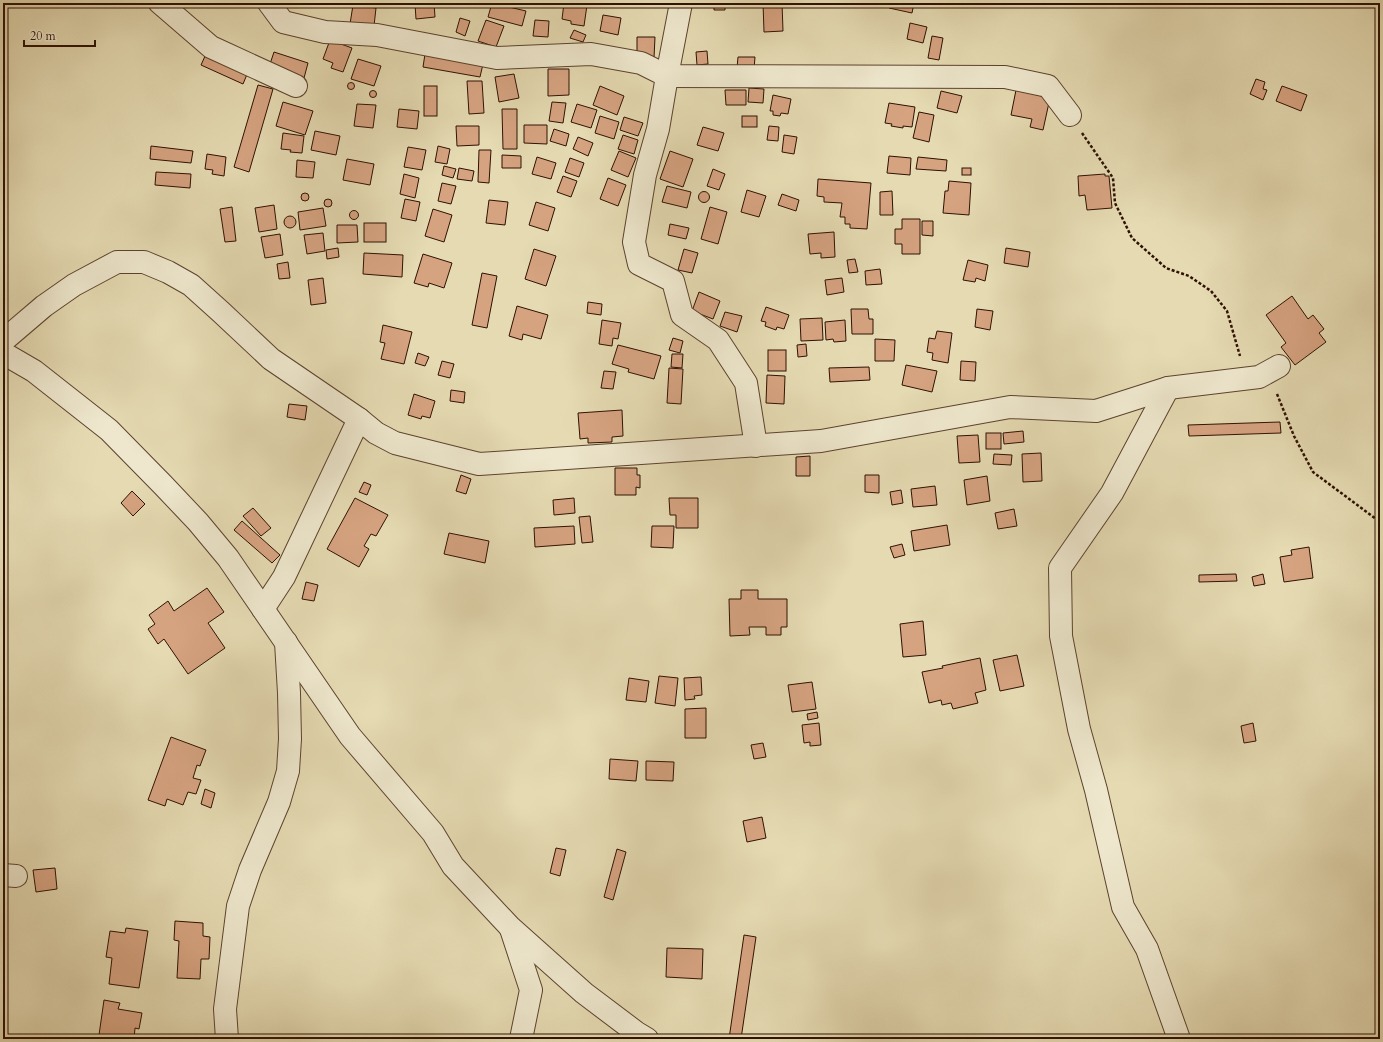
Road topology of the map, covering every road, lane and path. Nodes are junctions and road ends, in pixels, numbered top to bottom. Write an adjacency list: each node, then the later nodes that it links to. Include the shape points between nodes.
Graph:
1 (160, 3): 5 (street, via 211,47)
2 (269, 3): 4 (street, via 284,22 325,32 377,35 497,58 592,54 640,63)
3 (681, 3): 4 (street)
4 (667, 76): 6 (street, via 1005,77 1048,86); 13 (street, via 658,129 645,174 634,242 639,264 673,281 682,316 718,340 746,383)
5 (296, 86)
6 (1070, 115): 10 (path, via 1112,178 1115,203 1132,238 1166,268 1189,276 1211,291 1227,311 1240,356)
7 (3, 341): 12 (street, via 44,306 74,285 117,262 144,262 191,285 271,359)
8 (3, 354): 15 (street, via 34,371 109,430 198,522 228,558)
9 (1279, 366): 10 (street)
10 (1259, 377): 11 (street); 14 (path, via 1276,391 1294,436 1313,472)
11 (1168, 388): 13 (street, via 1096,411 1010,407 821,441); 21 (street, via 1112,493 1060,568 1061,636 1079,729 1124,907 1147,949)
12 (358, 420): 13 (street, via 395,443 479,464); 15 (street, via 284,577)
13 (756, 446)
14 (1380, 522)
15 (263, 609): 16 (street)
16 (286, 642): 17 (street, via 350,736 433,833 453,866); 18 (street, via 290,731 288,771 279,802 250,870 238,906 225,1009)
17 (510, 927): 19 (street, via 531,990); 20 (street, via 584,993)
18 (227, 1039)
19 (521, 1039)
20 (647, 1039)
21 (1180, 1039)

